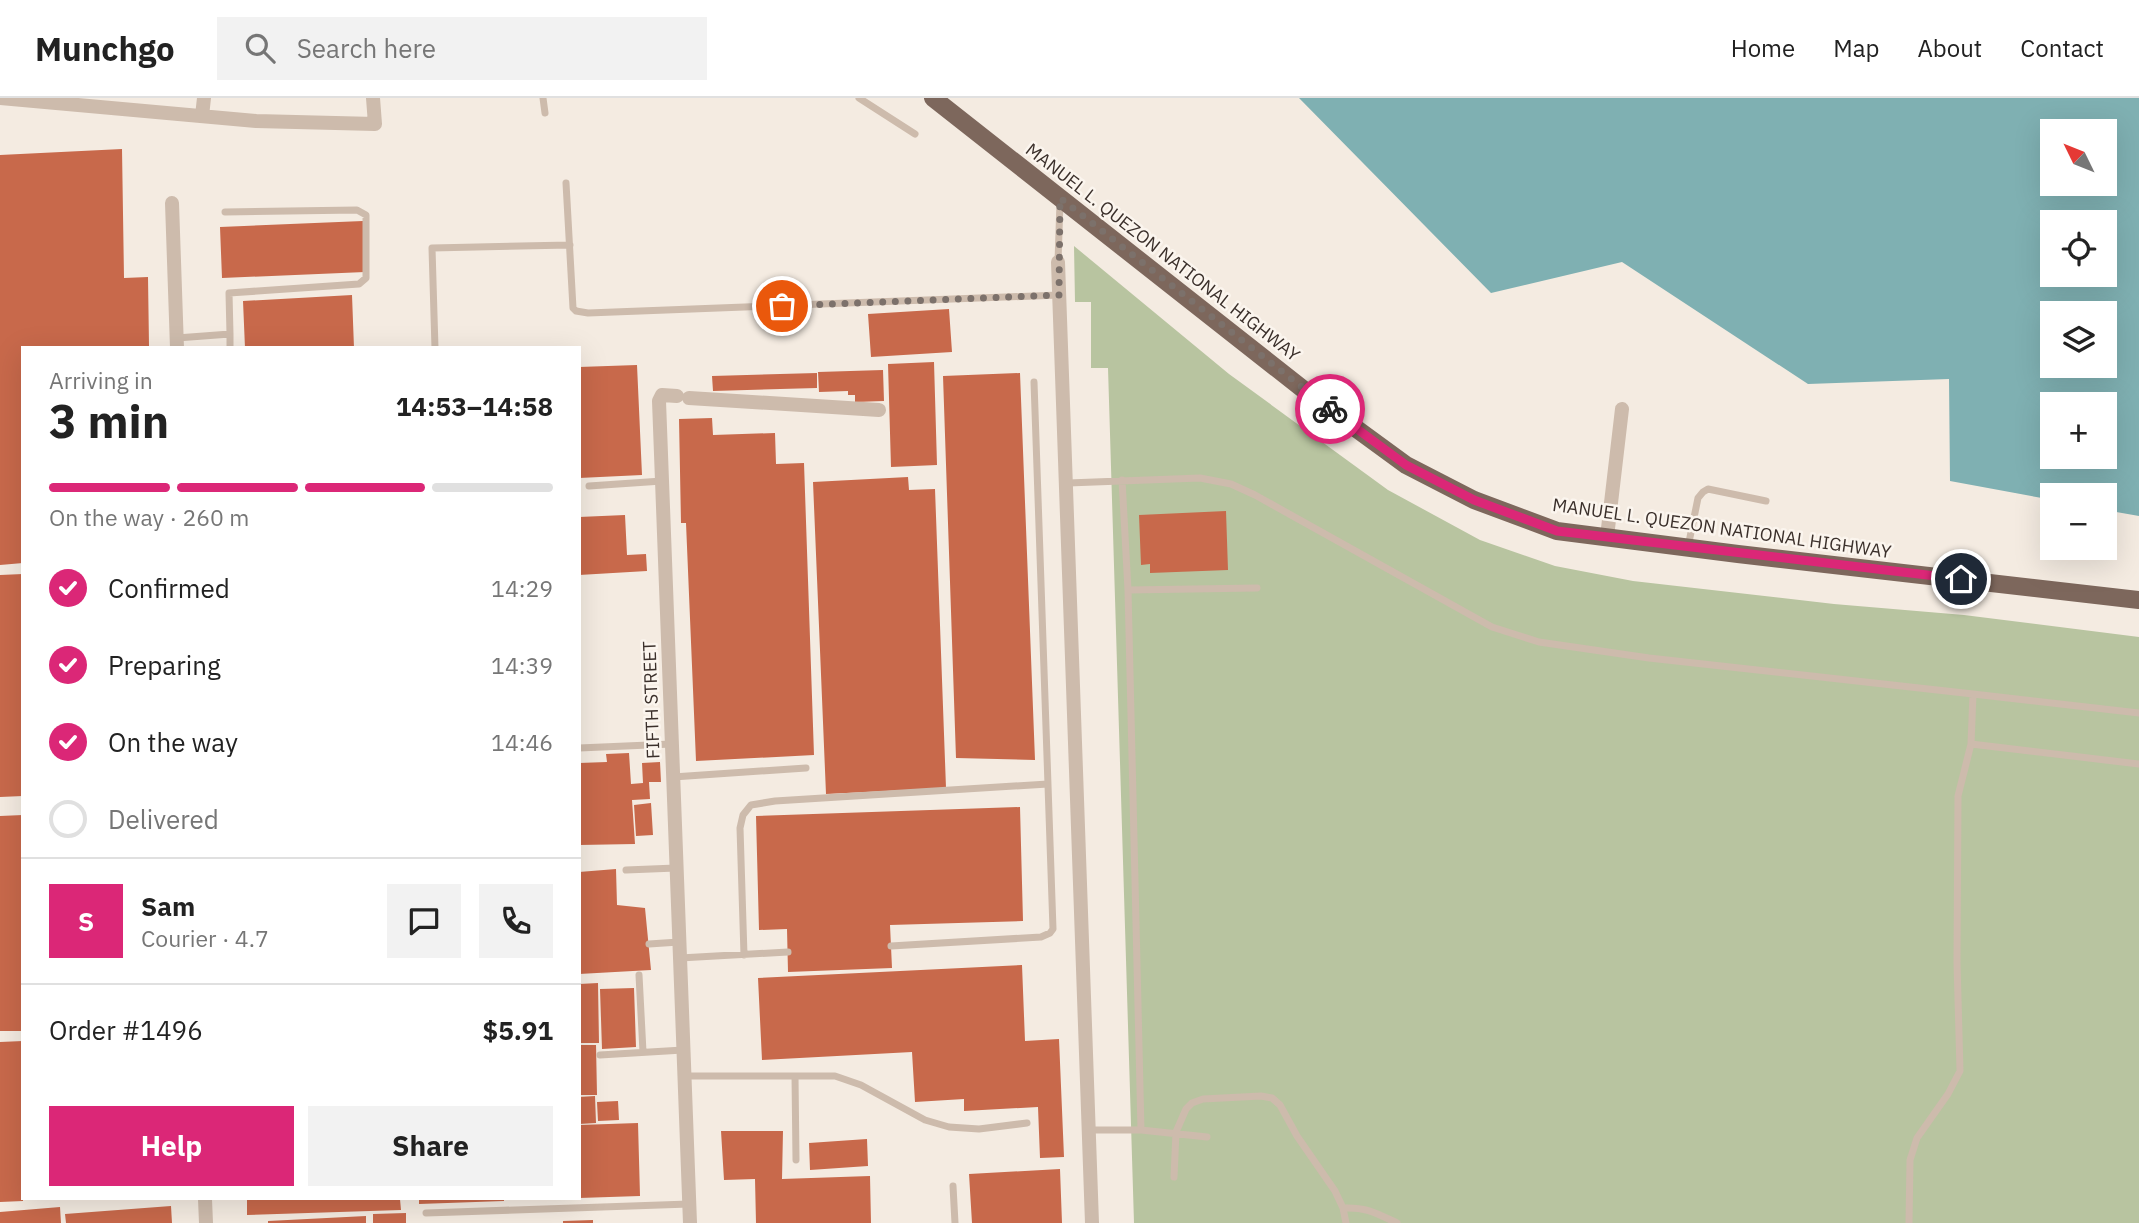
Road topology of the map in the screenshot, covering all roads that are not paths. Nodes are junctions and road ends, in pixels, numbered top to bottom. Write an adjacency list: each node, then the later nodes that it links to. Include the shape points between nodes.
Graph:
1 (0, 98): 8 (street)
2 (204, 98): 8 (street)
3 (373, 98): 8 (street, via 375,124)
4 (543, 98): 7 (lane)
5 (859, 98): 9 (lane)
6 (933, 98): 11 (main road, MANUEL L. QUEZON NATIONAL HIGHWAY)
7 (545, 113)
8 (202, 116)
9 (915, 134)
10 (566, 183): 14 (lane)
11 (1060, 198): 15 (lane); 29 (main road, MANUEL L. QUEZON NATIONAL HIGHWAY, via 1406,465 1474,500 1557,531)
12 (172, 203): 18 (street)
13 (225, 212): 17 (lane, via 357,210 366,215 366,278 359,284 229,293)
14 (570, 246): 16 (lane, via 573,308 588,313); 20 (lane, via 432,248)
15 (1058, 262): 16 (street)
16 (1059, 295): 26 (street)
17 (230, 334): 18 (lane); 19 (lane)
18 (177, 343)
19 (230, 346)
20 (435, 346)
21 (1034, 382): 42 (lane)
22 (1622, 409): 29 (street)
23 (880, 410): 25 (street, FIFTH STREET, via 662,395)
24 (1122, 480): 26 (lane); 32 (lane); 34 (lane, via 1200,478 1231,484 1492,627 1539,642)
25 (662, 481): 27 (lane); 36 (street, FIFTH STREET)
26 (1068, 483): 58 (street)
27 (589, 486)
28 (1766, 500): 30 (lane, via 1708,489 1703,492)
29 (1607, 537): 30 (main road, MANUEL L. QUEZON NATIONAL HIGHWAY)
30 (1688, 548): 33 (main road, MANUEL L. QUEZON NATIONAL HIGHWAY)
31 (1257, 588): 32 (lane)
32 (1128, 590): 59 (lane)
33 (2139, 600)
34 (1973, 694): 35 (lane); 37 (lane)
35 (2139, 713)
36 (672, 744): 38 (lane); 41 (street, FIFTH STREET)
37 (1971, 744): 39 (lane); 75 (lane, via 1958,796 1959,1071 1917,1138 1910,1160)
38 (581, 748)
39 (2139, 764)
40 (806, 768): 41 (lane)
41 (673, 777): 43 (street, FIFTH STREET)
42 (1048, 784): 47 (lane, via 1054,924 1050,933); 49 (lane, via 751,805 740,828)
43 (676, 868): 44 (lane); 45 (street, FIFTH STREET)
44 (626, 870)
45 (679, 942): 46 (lane); 50 (street, FIFTH STREET)
46 (649, 944)
47 (891, 946)
48 (788, 952): 49 (lane)
49 (744, 955): 50 (lane)
50 (679, 958): 52 (street, FIFTH STREET)
51 (639, 975): 53 (lane)
52 (683, 1050): 53 (lane); 55 (street, FIFTH STREET)
53 (643, 1052): 54 (lane)
54 (600, 1055)
55 (684, 1076): 56 (lane); 66 (street, FIFTH STREET)
56 (795, 1076): 57 (lane, via 835,1076 949,1127); 62 (lane)
57 (1027, 1124)
58 (1089, 1130): 59 (lane); 72 (street)
59 (1141, 1130): 60 (lane)
60 (1176, 1132): 61 (lane); 63 (lane); 67 (lane, via 1186,1109 1203,1099 1272,1098)
61 (1207, 1137)
62 (796, 1160)
63 (1174, 1177)
64 (953, 1186): 71 (lane)
65 (205, 1200): 69 (street)
66 (689, 1204): 68 (lane); 70 (street, FIFTH STREET)
67 (1343, 1208): 73 (lane); 74 (lane, via 1361,1207)
68 (425, 1213)
69 (205, 1223)
70 (690, 1223)
71 (956, 1223)
72 (1092, 1223)
73 (1346, 1223)
74 (1397, 1223)
75 (1909, 1223)

